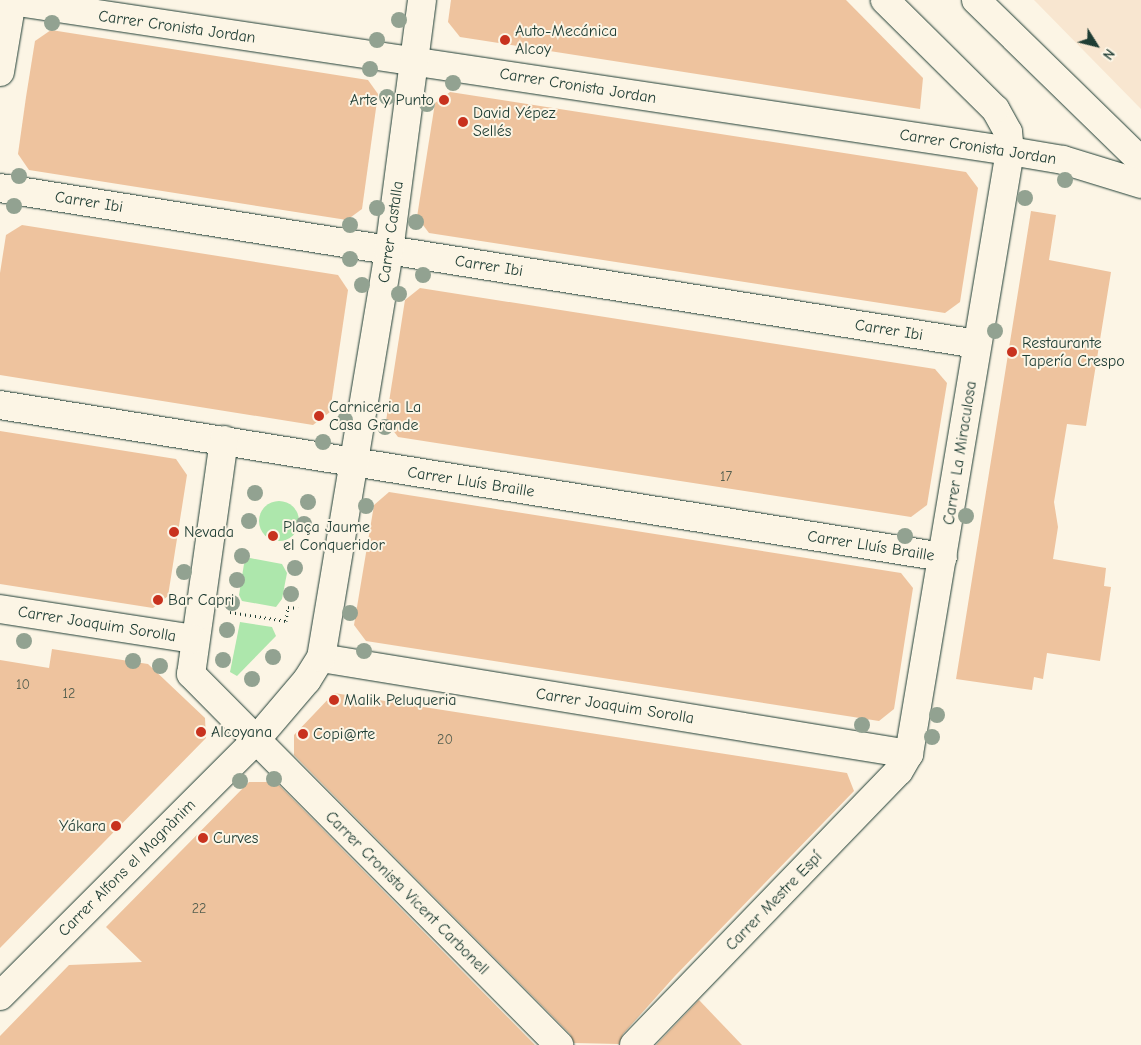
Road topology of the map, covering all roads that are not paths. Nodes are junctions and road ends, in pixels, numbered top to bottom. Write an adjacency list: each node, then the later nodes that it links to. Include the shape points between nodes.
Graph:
1 (422, 0): 5 (street, Carrer Castalla)
2 (885, 0): 7 (street, via 995,109 1008,132)
3 (976, 0): 8 (street)
4 (11, 1): 5 (street, Carrer Cronista Jordan); 6 (street)
5 (414, 62): 7 (street, Carrer Cronista Jordan); 11 (street, Carrer Castalla)
6 (0, 72)
7 (1010, 151): 9 (street, Carrer Cronista Jordan, via 1063,160); 12 (street, Carrer La Miraculosa)
8 (1141, 161)
9 (1141, 184)
10 (0, 188): 11 (street, Carrer Ibi)
11 (390, 251): 12 (street, Carrer Ibi); 15 (street, Carrer Castalla)
12 (977, 344): 16 (street, Carrer La Miraculosa)
13 (0, 405): 14 (street, Carrer Lluís Braille)
14 (224, 440): 15 (street, Carrer Lluís Braille); 18 (street)
15 (354, 463): 16 (street, Carrer Lluís Braille); 19 (street)
16 (943, 557): 21 (street, Carrer La Miraculosa)
17 (0, 609): 18 (street, Carrer Joaquim Sorolla)
18 (194, 639): 20 (street, via 191,674)
19 (321, 658): 20 (street); 21 (street, Carrer Joaquim Sorolla)
20 (255, 741): 22 (street, Carrer Alfons el Magnànim); 23 (street, Carrer Cronista Vicent Carbonell)
21 (909, 754): 24 (street, Carrer Mestre Espí, via 899,771)
22 (0, 996)
23 (559, 1045)
24 (634, 1045)

